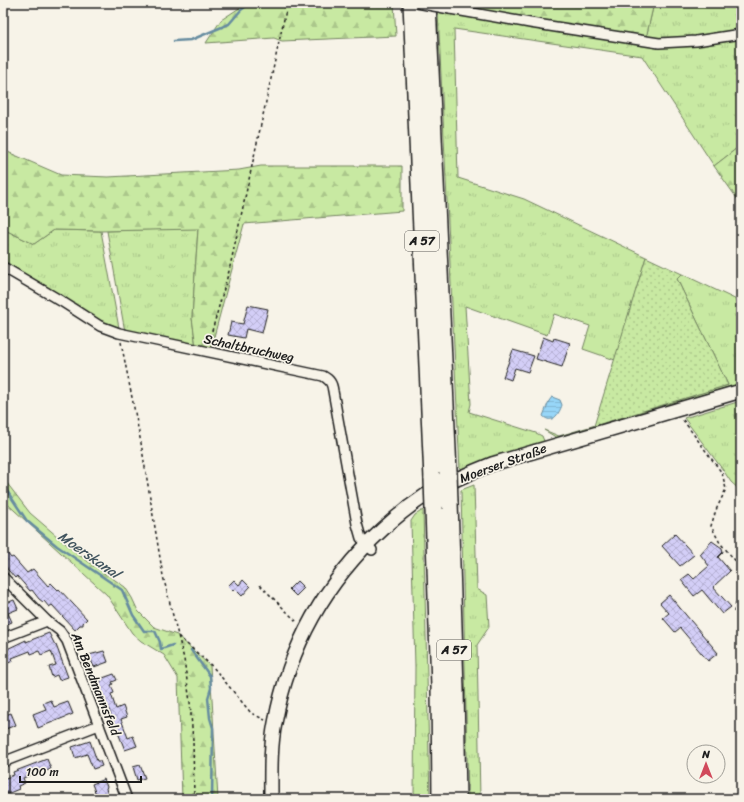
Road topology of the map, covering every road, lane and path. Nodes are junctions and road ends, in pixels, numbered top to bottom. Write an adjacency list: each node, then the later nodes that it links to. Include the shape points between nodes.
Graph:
1 (412, 3): 11 (highway, A 57, bridge, via 433,479)
2 (417, 3): 5 (street, bridge, via 659,43 696,41)
3 (427, 3): 11 (highway, A 57, bridge, via 448,472)
4 (286, 4): 8 (path, via 229,271)
5 (741, 34)
6 (3, 267): 7 (street, Schaltbruchweg, via 100,326)
7 (119, 333): 8 (street, Schaltbruchweg); 20 (path, via 163,576)
8 (208, 353): 12 (street, Schaltbruchweg, via 323,376 332,383 357,524 361,538)
9 (741, 391): 10 (street, Moerser Straße)
10 (676, 410): 12 (street, Moerser Straße, via 492,464 462,476 400,514); 13 (path, via 722,473 726,489 711,526 720,543)
11 (442, 505): 28 (highway, A 57); 29 (highway, A 57, via 455,689)
12 (369, 547): 19 (street, Moerser Straße, via 346,566 322,600)
13 (741, 567)
14 (3, 577): 18 (street, Am Bendmannsfeld)
15 (741, 582): 17 (path)
16 (260, 585): 19 (path)
17 (734, 612)
18 (48, 621): 21 (street); 23 (street, Am Bendmannsfeld, via 67,641)
19 (305, 631): 22 (street, Moerser Straße, via 288,673)
20 (177, 635): 22 (path, via 213,667 251,713); 26 (path, via 184,659 194,740)
21 (3, 638)
22 (275, 724): 27 (street, Moerser Straße)
23 (99, 725): 24 (street); 25 (street, Am Bendmannsfeld)
24 (3, 762)
25 (127, 799)
26 (194, 799)
27 (270, 799)
28 (441, 799)
29 (457, 799)

